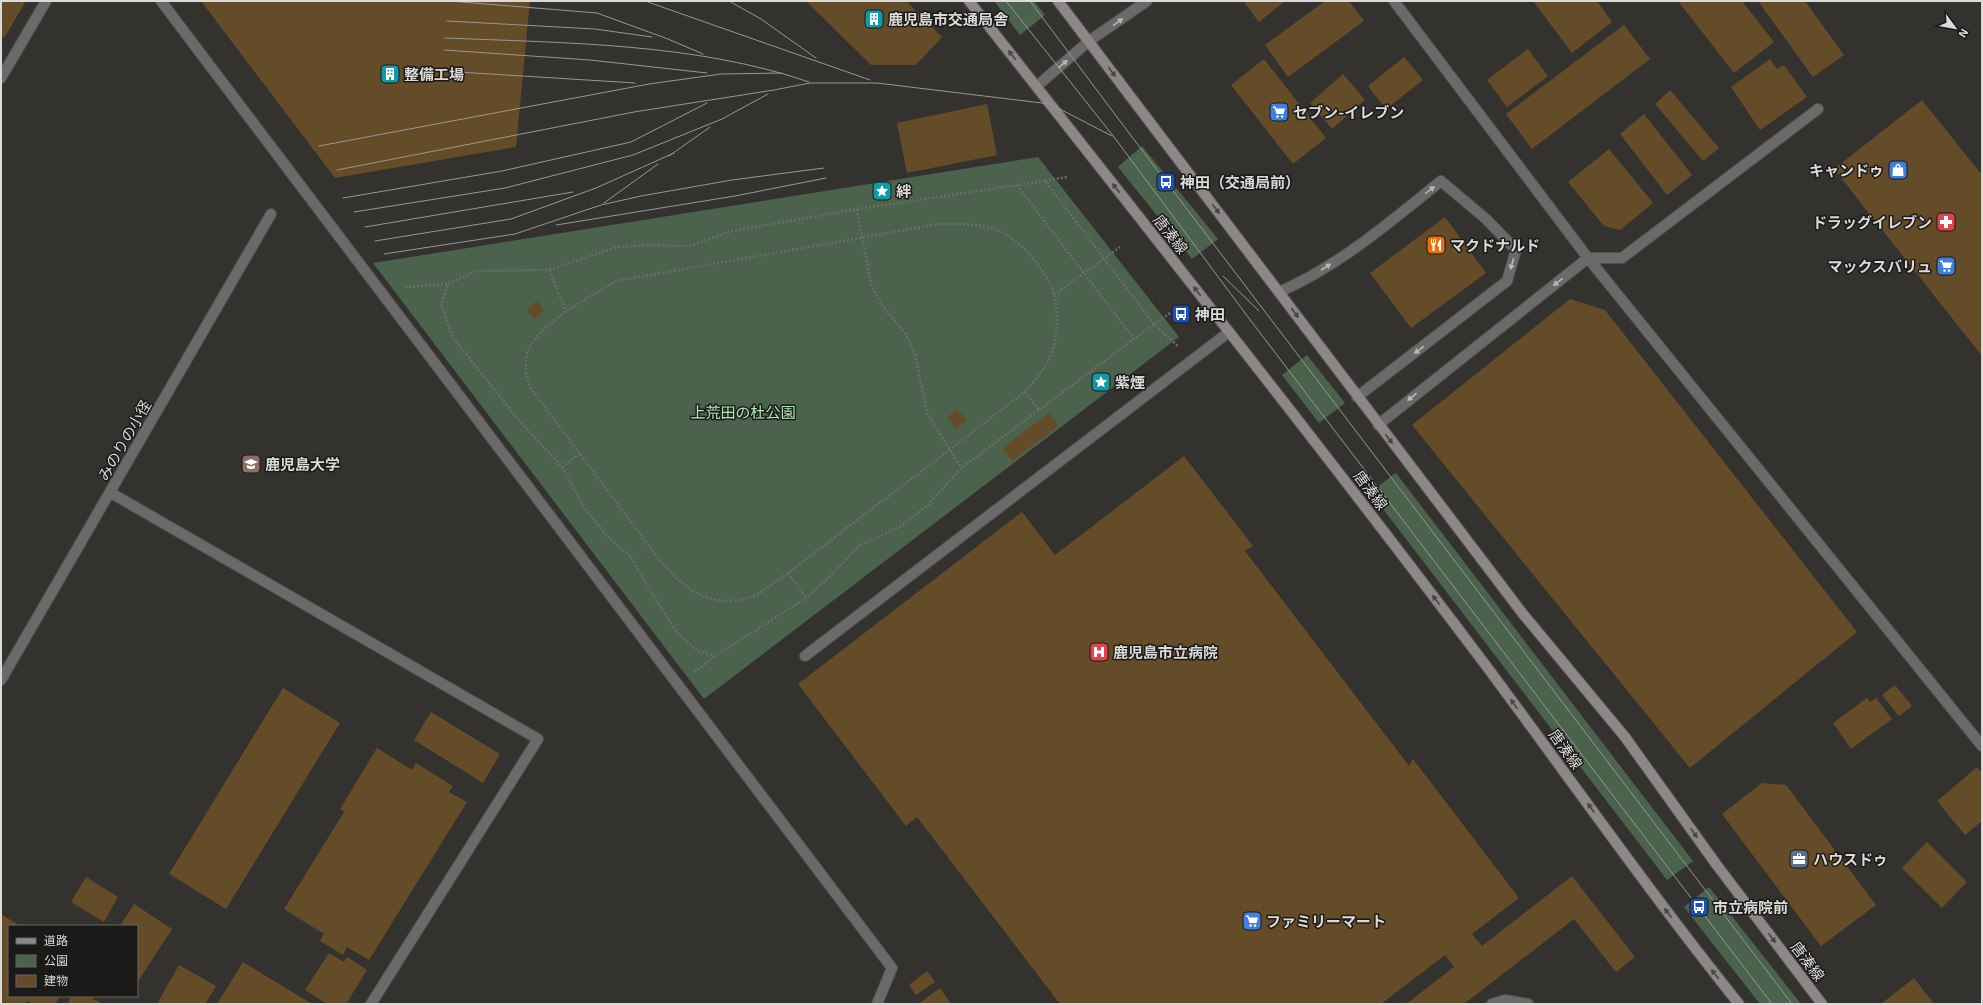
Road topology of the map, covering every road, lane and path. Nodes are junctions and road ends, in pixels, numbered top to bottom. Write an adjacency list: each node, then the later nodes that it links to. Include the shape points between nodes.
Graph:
1 (46, 1): 8 (street)
2 (161, 1): 23 (street)
3 (969, 1): 9 (street, 唐湊線, one-way to 3)
4 (1058, 1): 7 (street, 唐湊線)
5 (1147, 1): 7 (street, one-way to 5)
6 (1394, 1): 18 (street)
7 (1089, 41): 9 (street, one-way to 7); 24 (street, 唐湊線, one-way to 24)
8 (1, 78)
9 (1037, 86): 29 (street, 唐湊線, one-way to 9)
10 (1818, 109): 18 (street, via 1622,258)
11 (1067, 177): 12 (path)
12 (1045, 181): 13 (path); 19 (path)
13 (1017, 184): 14 (path); 21 (path)
14 (857, 209): 16 (path); 20 (path, via 732,232 689,246 617,247)
15 (271, 214): 40 (street, みのりの小径)
16 (863, 238): 25 (path, via 939,224 972,224 1003,232 1035,260); 26 (path, via 616,281); 36 (path, via 872,285 881,304 906,334 915,355 927,413)
17 (1120, 247): 19 (path)
18 (1588, 258): 35 (street, one-way to 35); 47 (street)
19 (1104, 259): 21 (path); 28 (path)
20 (549, 270): 22 (path, via 476,271); 26 (path)
21 (1084, 273): 25 (path); 30 (path)
22 (448, 284): 23 (path); 38 (path, via 441,304 453,338 517,418)
23 (379, 290): 46 (street)
24 (1280, 292): 33 (street, 唐湊線, one-way to 33); 33 (street, one-way to 33, via 1302,282 1366,241 1441,181 1486,219 1516,250 1507,281)
25 (1054, 295): 32 (path, via 1057,330 1051,355 1040,375)
26 (566, 311): 37 (path, via 531,344 526,356 526,372 530,387)
27 (1170, 313): 28 (path)
28 (1154, 324): 30 (path); 31 (path)
29 (1229, 332): 31 (street); 52 (street, 唐湊線, one-way to 29, via 1691,944 1480,658)
30 (1134, 339): 34 (path)
31 (1192, 361): 44 (street)
32 (1025, 392): 34 (path); 36 (path)
33 (1357, 397): 35 (street, 唐湊線)
34 (1039, 410): 39 (path)
35 (1378, 425): 53 (street, 唐湊線, one-way to 53, via 1523,614 1625,737 1716,864)
36 (949, 449): 39 (path); 41 (path)
37 (581, 453): 38 (path); 41 (path, via 665,566 674,577 694,592 722,601 750,598)
38 (562, 467): 43 (path, via 585,509 608,537 630,556 678,634 698,651)
39 (961, 468): 42 (path, via 927,506 901,526 859,546)
40 (110, 493): 45 (street, みのりの小径); 48 (street, via 538,739)
41 (788, 573): 42 (path)
42 (806, 598): 43 (path)
43 (715, 656): 46 (path)
44 (805, 656)
45 (1, 680)
46 (677, 684): 49 (street, via 892,968)
47 (1982, 746)
48 (371, 1004)
49 (877, 1004)
50 (1492, 1004): 51 (street, via 1506,1000)
51 (1528, 1004)
52 (1739, 1004)
53 (1822, 1004)

